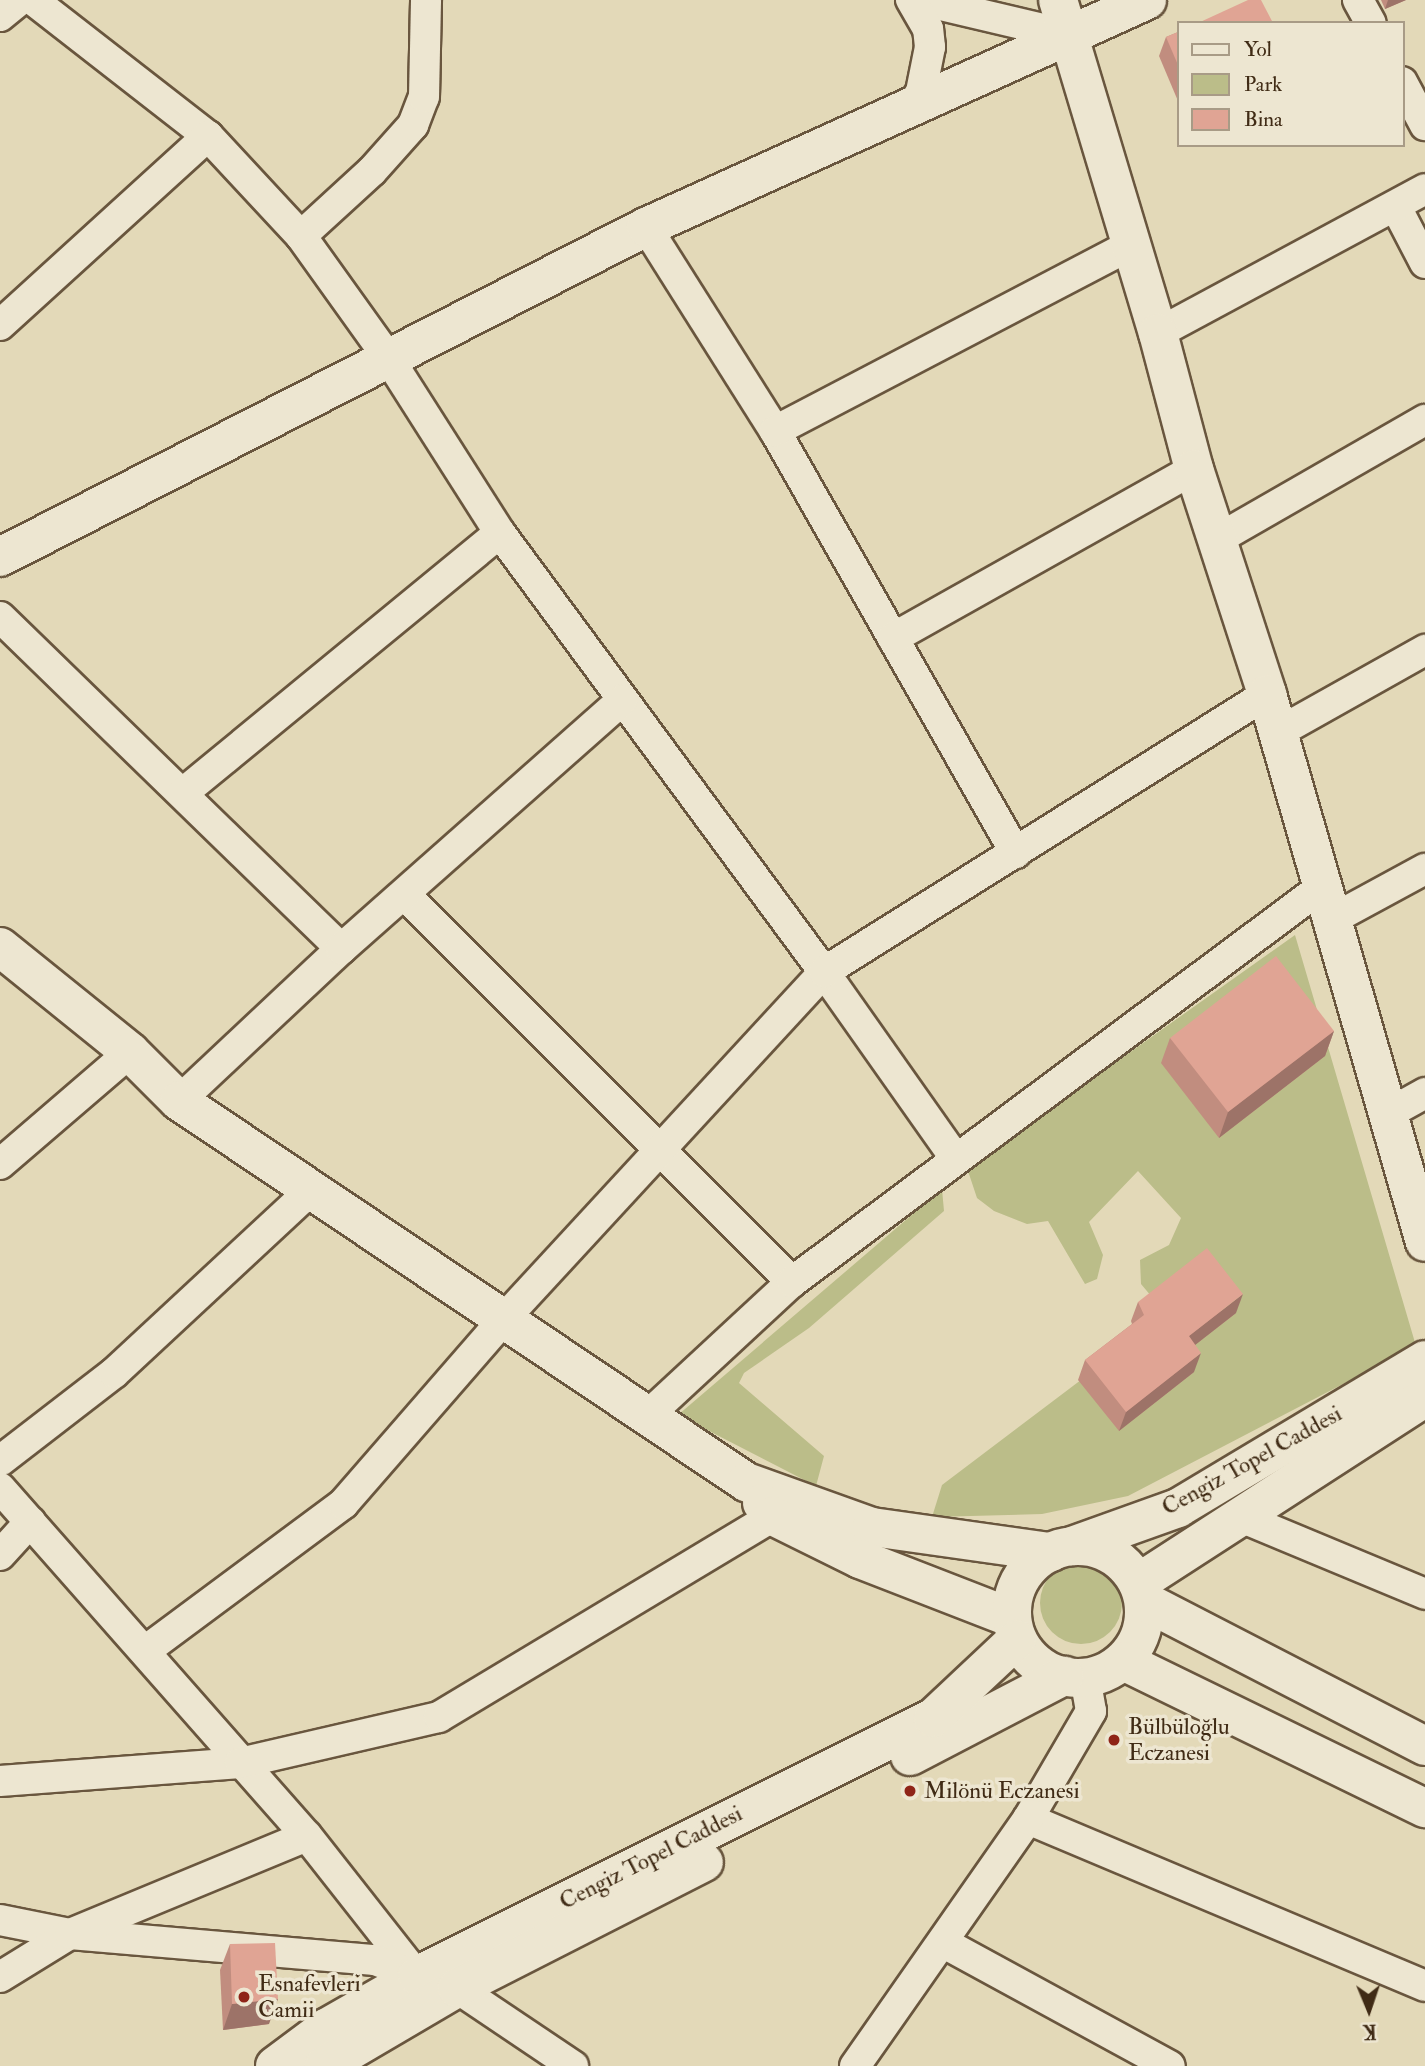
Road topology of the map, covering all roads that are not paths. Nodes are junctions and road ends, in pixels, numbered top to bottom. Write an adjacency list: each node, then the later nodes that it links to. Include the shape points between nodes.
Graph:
1 (20, 0): 8 (street)
2 (33, 0): 14 (street)
3 (426, 0): 18 (street, via 424,97 413,125 372,172)
4 (911, 0): 12 (street, via 928,29 930,47 924,81)
5 (920, 0): 9 (street)
6 (1147, 0): 9 (street)
7 (1358, 0): 10 (street)
8 (0, 16)
9 (1063, 17): 12 (street); 19 (street)
10 (1370, 21)
11 (1404, 86): 13 (street)
12 (910, 108): 17 (street)
13 (1425, 125)
14 (208, 135): 18 (street); 21 (street)
15 (1425, 189): 16 (street)
16 (1396, 207): 20 (street); 22 (street)
17 (646, 227): 23 (street); 25 (street)
18 (301, 236): 23 (street)
19 (1132, 244): 22 (street); 25 (street)
20 (1425, 263)
21 (0, 325)
22 (1158, 333): 26 (street)
23 (389, 359): 27 (street); 29 (street)
24 (1425, 420): 28 (street)
25 (775, 430): 31 (street)
26 (1194, 470): 28 (street); 31 (street)
27 (500, 533): 34 (street); 36 (street)
28 (1216, 540): 33 (street)
29 (0, 557)
30 (0, 617): 36 (street)
31 (893, 638): 37 (street)
32 (1425, 650): 35 (street)
33 (1267, 694): 35 (street); 37 (street)
34 (622, 700): 39 (street); 43 (street)
35 (1277, 733): 40 (street)
36 (183, 793): 42 (street)
37 (1016, 853): 43 (street)
38 (1425, 869): 40 (street)
39 (406, 896): 42 (street); 48 (street)
40 (1326, 904): 47 (street); 49 (street)
41 (0, 947): 44 (street)
42 (341, 949): 46 (street)
43 (824, 972): 48 (street); 49 (street)
44 (130, 1052): 46 (street); 50 (street)
45 (1425, 1093): 47 (street)
46 (179, 1101): 51 (street)
47 (1391, 1112): 52 (street)
48 (661, 1151): 53 (street); 54 (street)
49 (957, 1159): 53 (street)
50 (0, 1164)
51 (313, 1188): 54 (street); 58 (street, via 114,1373)
52 (1425, 1242)
53 (792, 1282): 57 (street)
54 (502, 1321): 57 (street); 69 (street, via 343,1504)
55 (1425, 1360): 64 (street, Cengiz Topel Caddesi, via 1178,1508)
56 (1424, 1399): 62 (street, Cengiz Topel Caddesi)
57 (646, 1417): 59 (street)
58 (0, 1461)
59 (746, 1482): 61 (street); 64 (street, via 872,1527)
60 (0, 1489): 63 (street)
61 (772, 1516): 68 (street); 73 (street, via 439,1717)
62 (1238, 1516): 66 (street, Cengiz Topel Caddesi); 67 (street)
63 (30, 1522): 65 (street); 69 (street)
64 (1061, 1549): 66 (street, via 1110,1554); 68 (street, via 1021,1579)
65 (0, 1555)
66 (1141, 1592): 70 (street, via 1136,1644); 72 (street)
67 (1425, 1594)
68 (1015, 1628): 71 (street, via 1029,1656); 81 (street, Cengiz Topel Caddesi, via 933,1718)
69 (145, 1651): 73 (street)
70 (1123, 1661): 71 (street); 75 (street)
71 (1075, 1677): 76 (street, via 1091,1711); 84 (street, Cengiz Topel Caddesi)
72 (1425, 1746)
73 (240, 1763): 74 (street); 77 (street)
74 (0, 1781)
75 (1425, 1808)
76 (1028, 1819): 80 (street); 83 (street)
77 (307, 1836): 79 (street); 81 (street)
78 (0, 1920): 79 (street)
79 (70, 1934): 81 (street, via 375,1960); 82 (street)
80 (944, 1943): 88 (street); 89 (street)
81 (417, 1976): 85 (street, Cengiz Topel Caddesi, via 326,2028)
82 (0, 1977)
83 (1425, 1986)
84 (457, 1988): 86 (street, Cengiz Topel Caddesi); 87 (street)
85 (275, 2066)
86 (324, 2066)
87 (573, 2066)
88 (855, 2066)
89 (1170, 2066)

